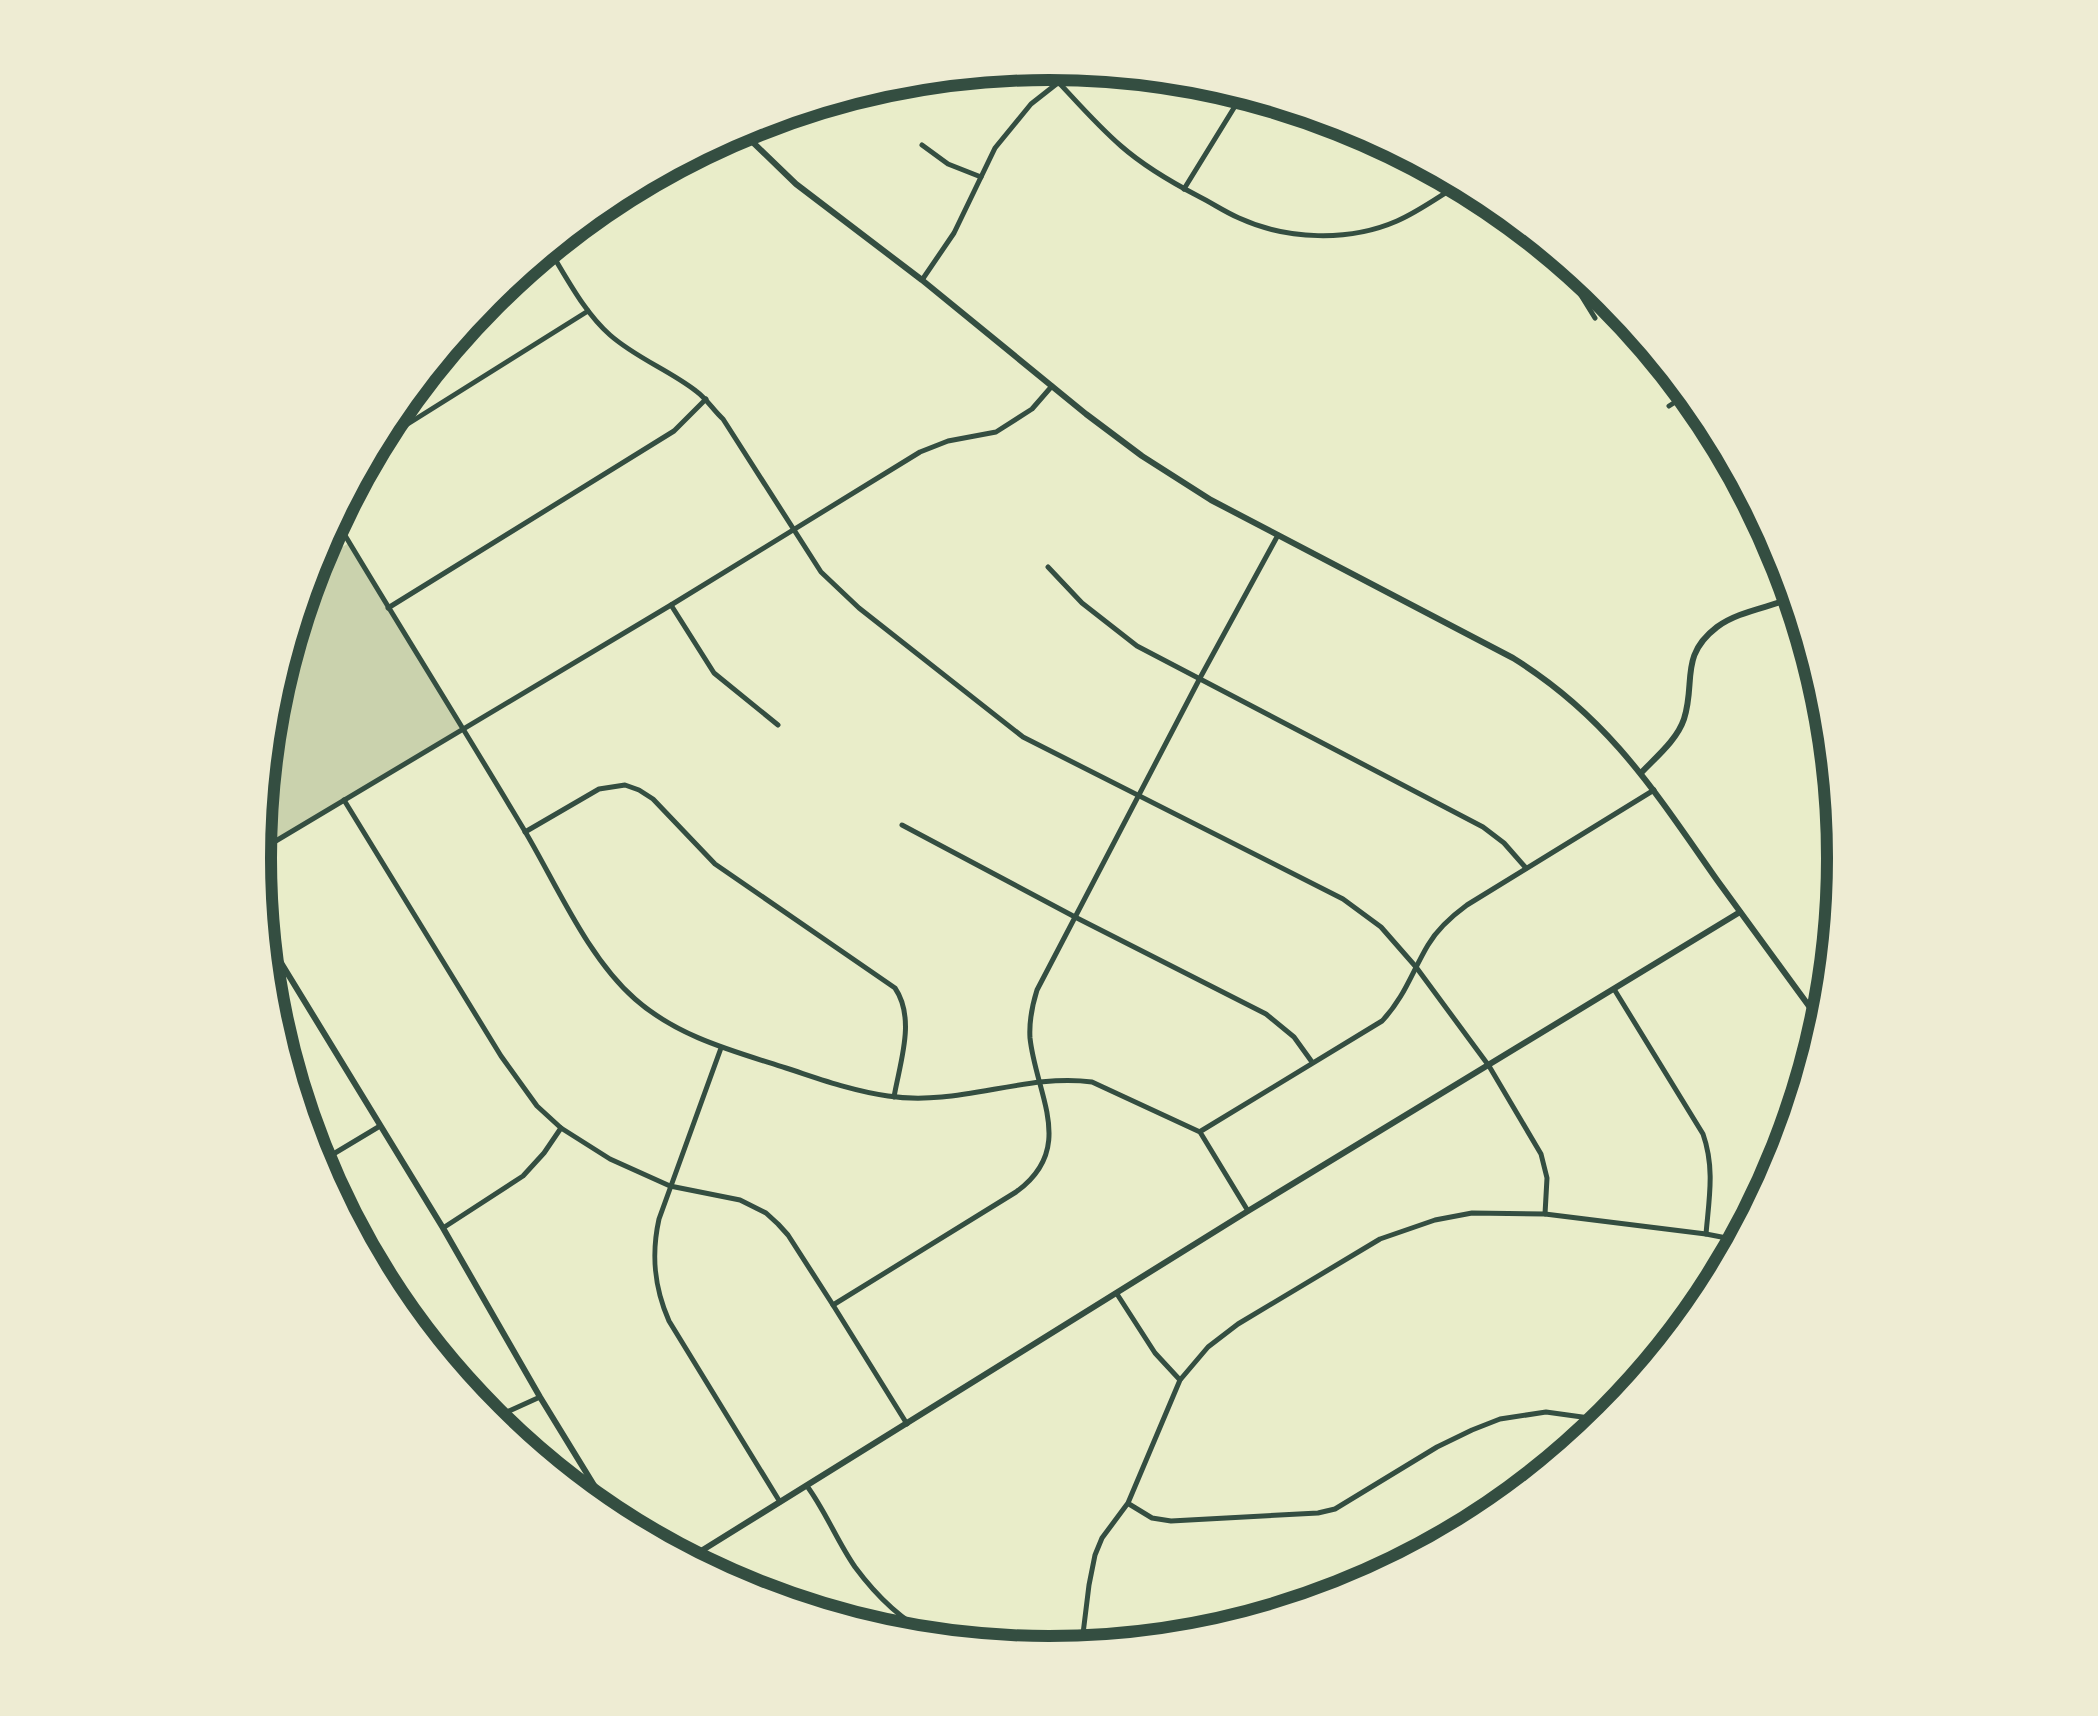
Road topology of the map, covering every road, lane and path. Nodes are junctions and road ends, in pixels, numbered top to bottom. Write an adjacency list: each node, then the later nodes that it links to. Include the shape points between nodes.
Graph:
1 (1059, 82): 5 (street, via 1014,122); 6 (street, via 1117,143)
2 (1236, 104): 6 (street)
3 (750, 139): 9 (street, via 796,184)
4 (922, 145): 5 (street)
5 (982, 177): 9 (street)
6 (1184, 189): 7 (street, via 1258,225 1328,235 1395,222)
7 (1448, 191)
8 (554, 258): 11 (street)
9 (922, 280): 13 (street)
10 (1575, 285): 12 (street)
11 (588, 311): 14 (street, via 627,349); 17 (street)
12 (1595, 318)
13 (1052, 386): 18 (street, via 1032,409 996,432 920,452); 20 (street, via 1142,456)
14 (706, 399): 18 (street); 24 (street, via 674,431)
15 (1678, 400): 16 (street)
16 (1669, 406)
17 (400, 429)
18 (793, 529): 23 (street); 30 (street, via 821,572 859,608 1023,738)
19 (343, 532): 24 (street)
20 (1278, 535): 25 (street); 28 (street, via 1536,672 1601,726)
21 (1048, 567): 25 (street, via 1082,604 1138,646)
22 (1784, 602): 28 (street, via 1716,627 1689,668 1684,722)
23 (671, 605): 26 (street, via 714,672); 27 (street)
24 (388, 608): 27 (street)
25 (1200, 678): 30 (street); 35 (street, via 1483,827)
26 (778, 725)
27 (463, 728): 31 (street); 33 (street)
28 (1641, 773): 29 (street)
29 (1654, 790): 35 (street); 36 (street)
30 (1138, 797): 37 (street); 39 (street, via 1355,906)
31 (344, 800): 34 (street); 48 (street, via 509,1069)
32 (902, 825): 37 (street)
33 (525, 832): 42 (street, via 620,984 666,1022); 46 (street, via 599,789 625,785 653,800 714,864 895,988 906,1013)
34 (272, 843)
35 (1526, 868): 39 (street, via 1448,920)
36 (1740, 912): 40 (street); 41 (street)
37 (1076, 917): 43 (street, via 1266,1014); 45 (street, via 1032,1003 1030,1038)
38 (278, 959): 47 (street)
39 (1416, 967): 43 (street, via 1382,1021); 44 (street)
40 (1614, 990): 44 (street); 55 (street, via 1702,1134 1712,1179)
41 (1812, 1010)
42 (722, 1048): 46 (street, via 838,1087); 51 (street)
43 (1312, 1062): 49 (street)
44 (1490, 1066): 52 (street); 53 (street, via 1542,1154)
45 (1041, 1082): 46 (street, via 972,1095); 49 (street, via 1092,1082); 58 (street, via 1050,1139 1034,1176)
46 (894, 1097)
47 (380, 1126): 50 (street); 54 (street)
48 (560, 1128): 51 (street); 54 (street, via 523,1176)
49 (1200, 1132): 52 (street)
50 (330, 1156)
51 (670, 1186): 58 (street, via 731,1197 766,1214 788,1235); 66 (street, via 653,1254 662,1306)
52 (1248, 1210): 57 (street)
53 (1546, 1214): 55 (street); 59 (street, via 1472,1214 1380,1239 1238,1324)
54 (443, 1228): 60 (street)
55 (1706, 1234): 56 (street)
56 (1728, 1238)
57 (1117, 1294): 59 (street); 63 (street)
58 (833, 1305): 63 (street)
59 (1180, 1380): 67 (street)
60 (540, 1397): 61 (street); 65 (street)
61 (504, 1413)
62 (1589, 1418): 67 (street, via 1546,1412 1500,1419 1318,1514 1171,1521)
63 (907, 1424): 64 (street)
64 (807, 1486): 66 (street); 69 (street, via 854,1565)
65 (598, 1491)
66 (780, 1502): 68 (street)
67 (1128, 1504): 70 (street, via 1095,1555)
68 (699, 1553)
69 (912, 1623)
70 (1083, 1635)

